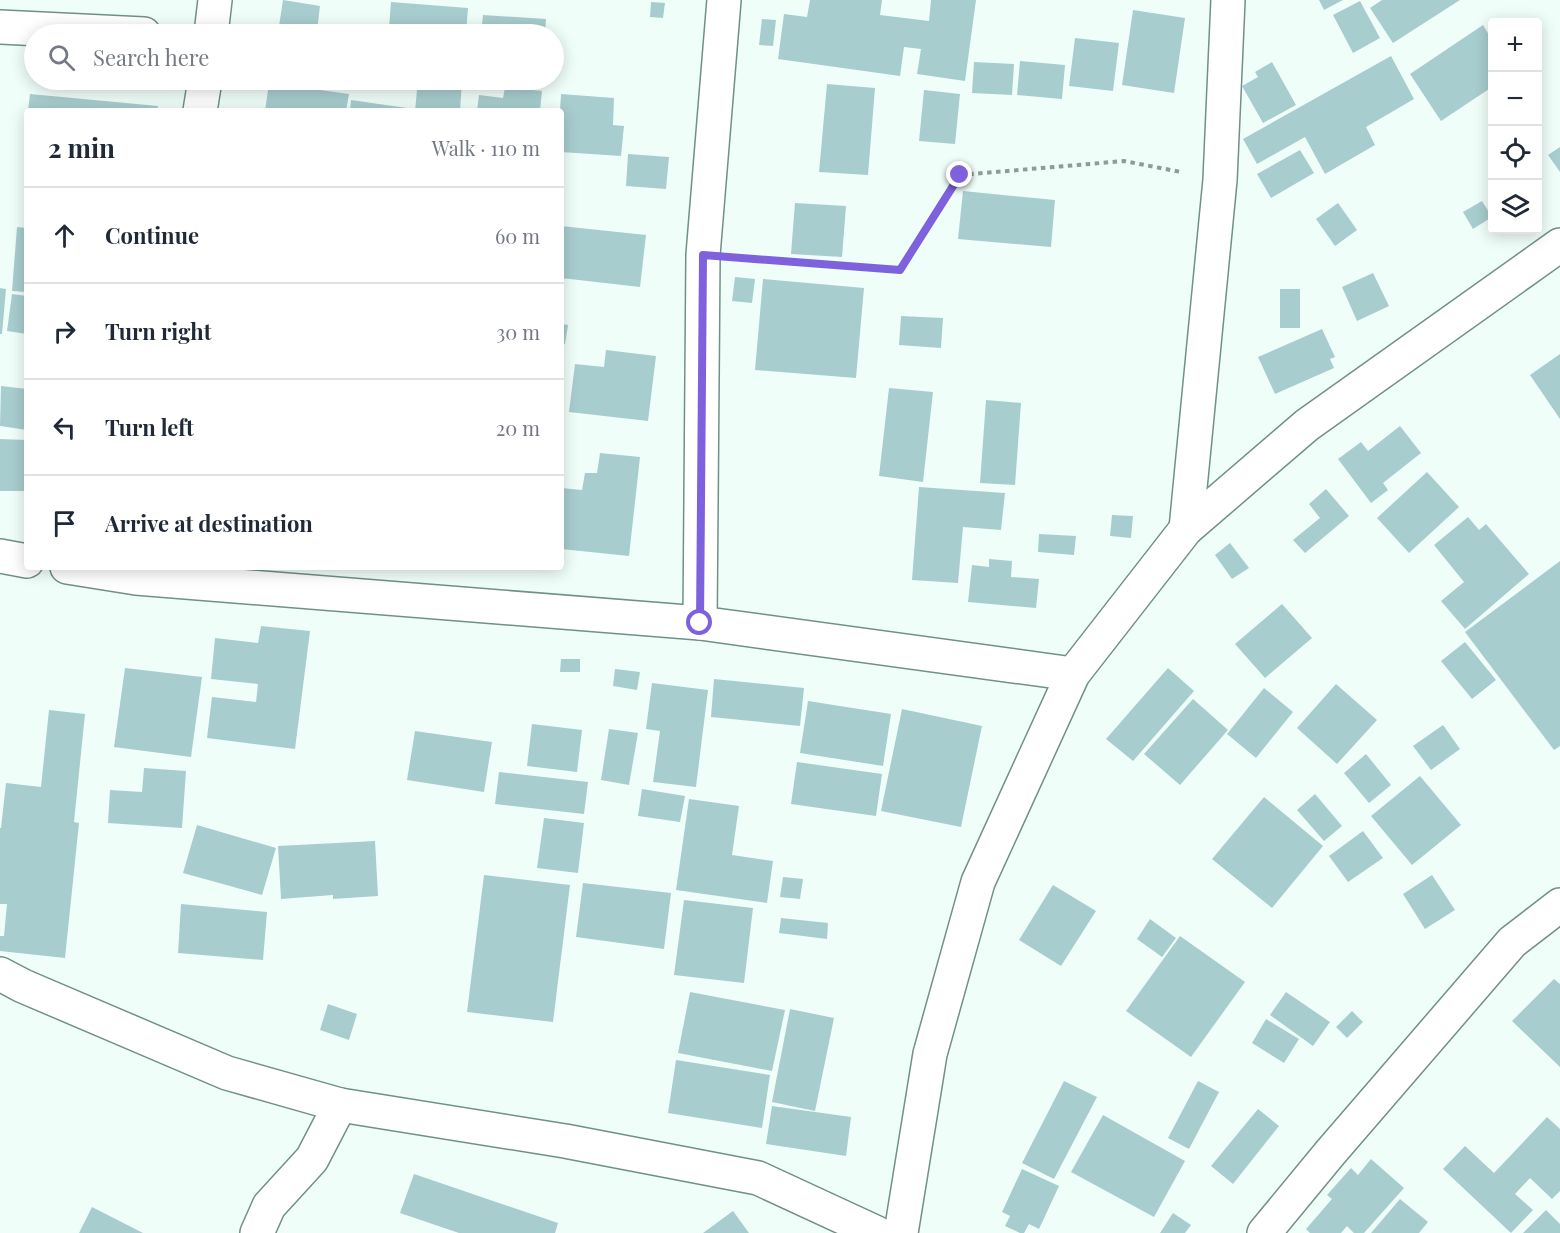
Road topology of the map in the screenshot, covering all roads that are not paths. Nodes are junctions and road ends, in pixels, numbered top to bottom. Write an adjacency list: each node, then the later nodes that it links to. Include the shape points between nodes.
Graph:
1 (216, 0): 4 (street)
2 (724, 0): 15 (street, via 703,255)
3 (1228, 0): 10 (street, via 1220,180)
4 (212, 24)
5 (0, 27): 6 (street)
6 (24, 28)
7 (203, 90): 8 (street)
8 (200, 108)
9 (1560, 245): 10 (street, via 1307,425)
10 (1186, 529): 16 (street)
11 (0, 556): 12 (street)
12 (24, 560)
13 (109, 570): 14 (street)
14 (136, 572): 15 (street)
15 (700, 623): 16 (street)
16 (1073, 674): 22 (street, via 978,882 930,1054)
17 (1560, 905): 23 (street, via 1512,942)
18 (0, 974): 19 (street, via 227,1073)
19 (340, 1105): 20 (street, via 312,1159 269,1206); 21 (street, via 565,1141 758,1178)
20 (257, 1233)
21 (877, 1233)
22 (901, 1233)
23 (1264, 1233)

